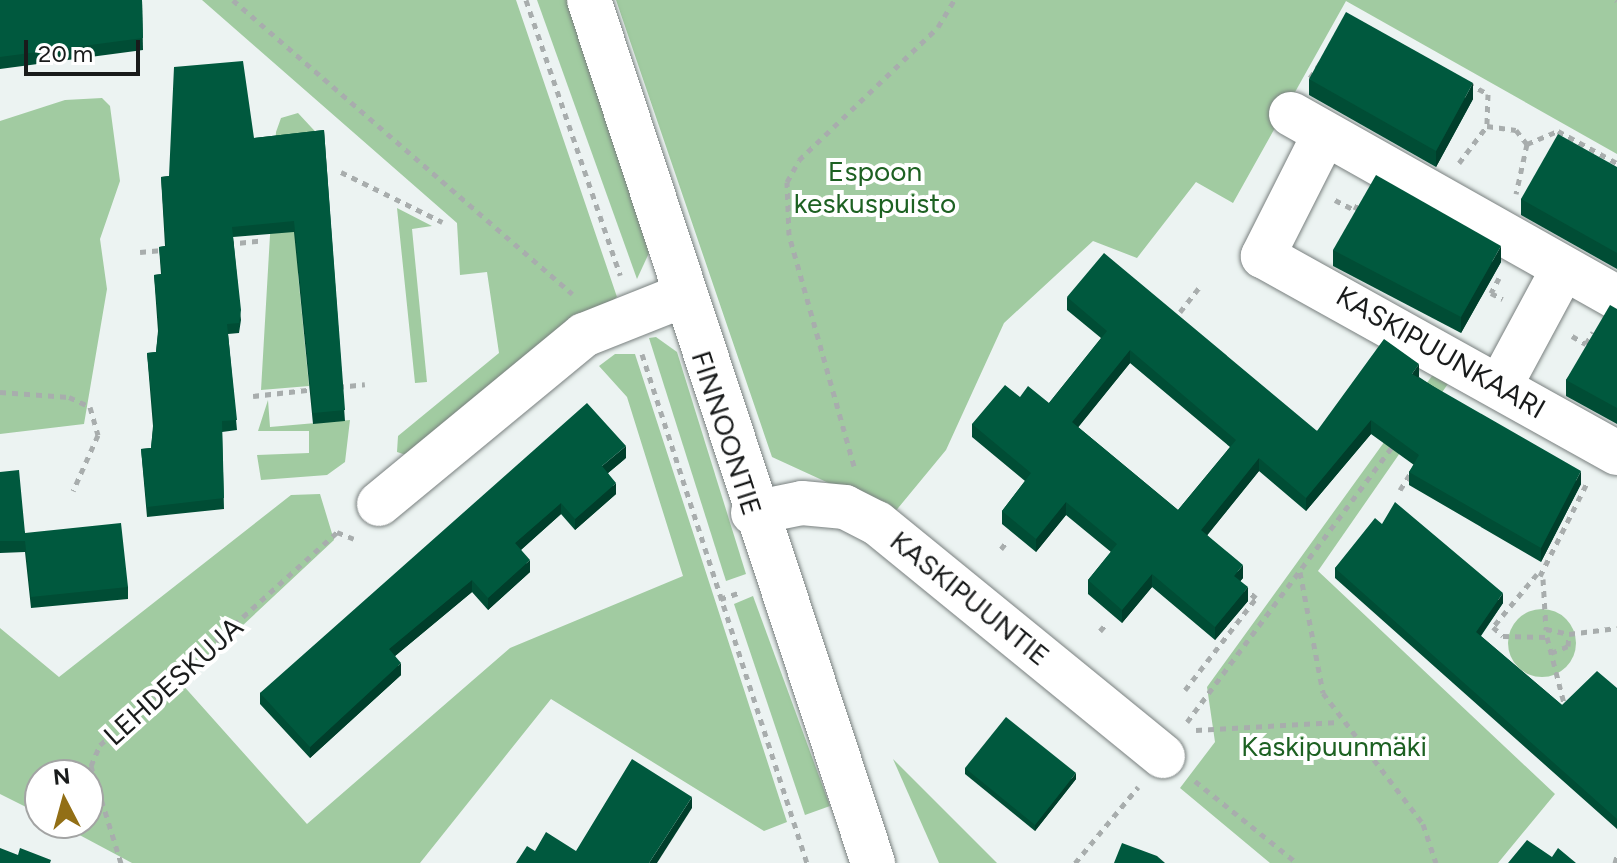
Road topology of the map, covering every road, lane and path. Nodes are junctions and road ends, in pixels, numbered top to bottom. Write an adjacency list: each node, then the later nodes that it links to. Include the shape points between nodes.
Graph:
1 (233, 0): 22 (path)
2 (526, 0): 22 (path, via 605,215)
3 (589, 0): 19 (street, FINNOONTIE)
4 (954, 0): 33 (path, via 938,27 799,160 787,182 789,235 857,478)
5 (1463, 80): 6 (path, via 1488,94)
6 (1487, 126): 7 (path, via 1516,130); 10 (path, via 1460,159)
7 (1527, 144): 8 (path, via 1558,131); 12 (path, via 1517,193)
8 (1617, 163)
9 (341, 172): 11 (path)
10 (1446, 199): 12 (street); 24 (street, KASKIPUUNKAARI, via 1308,124 1263,256)
11 (442, 222)
12 (1492, 228): 17 (street)
13 (259, 241): 14 (path)
14 (214, 245)
15 (170, 249): 16 (path)
16 (140, 252)
17 (1562, 271): 20 (street); 24 (street)
18 (1200, 286): 21 (path)
19 (682, 296): 22 (street); 34 (street, FINNOONTIE)
20 (1617, 298)
21 (1180, 312)
22 (618, 319): 32 (street); 54 (path)
23 (365, 384): 26 (path)
24 (1500, 386): 28 (street, KASKIPUUNKAARI)
25 (0, 392): 31 (path, via 69,397 90,407 98,435)
26 (253, 396)
27 (1397, 440): 38 (path)
28 (1612, 450): 39 (path)
29 (1421, 455): 30 (path)
30 (1400, 490)
31 (73, 491)
32 (379, 504)
33 (845, 507): 34 (street, KASKIPUUNTIE, via 802,503); 51 (street, KASKIPUUNTIE, via 877,523)
34 (753, 513): 55 (street, FINNOONTIE)
35 (337, 532): 53 (path, LEHDESKUJA, via 100,745 91,766)
36 (1008, 540): 37 (path)
37 (1001, 549)
38 (1300, 572): 50 (path, via 1323,693); 51 (path)
39 (1540, 576): 43 (path); 46 (path, via 1493,627 1503,636)
40 (1239, 583): 48 (path, via 1256,598)
41 (1107, 623): 44 (path)
42 (1617, 628): 45 (path)
43 (1546, 629): 45 (path); 46 (path)
44 (1100, 631)
45 (1569, 634): 47 (path, via 1568,646)
46 (1547, 637): 47 (path)
47 (1551, 653): 49 (path)
48 (1185, 690)
49 (1565, 707)
50 (1339, 722): 51 (path); 58 (path, via 1423,824)
51 (1172, 742): 56 (path); 57 (path)
52 (1617, 856): 59 (path)
53 (121, 863)
54 (807, 863)
55 (873, 863)
56 (1075, 863)
57 (1297, 863)
58 (1436, 863)
59 (1615, 863)

